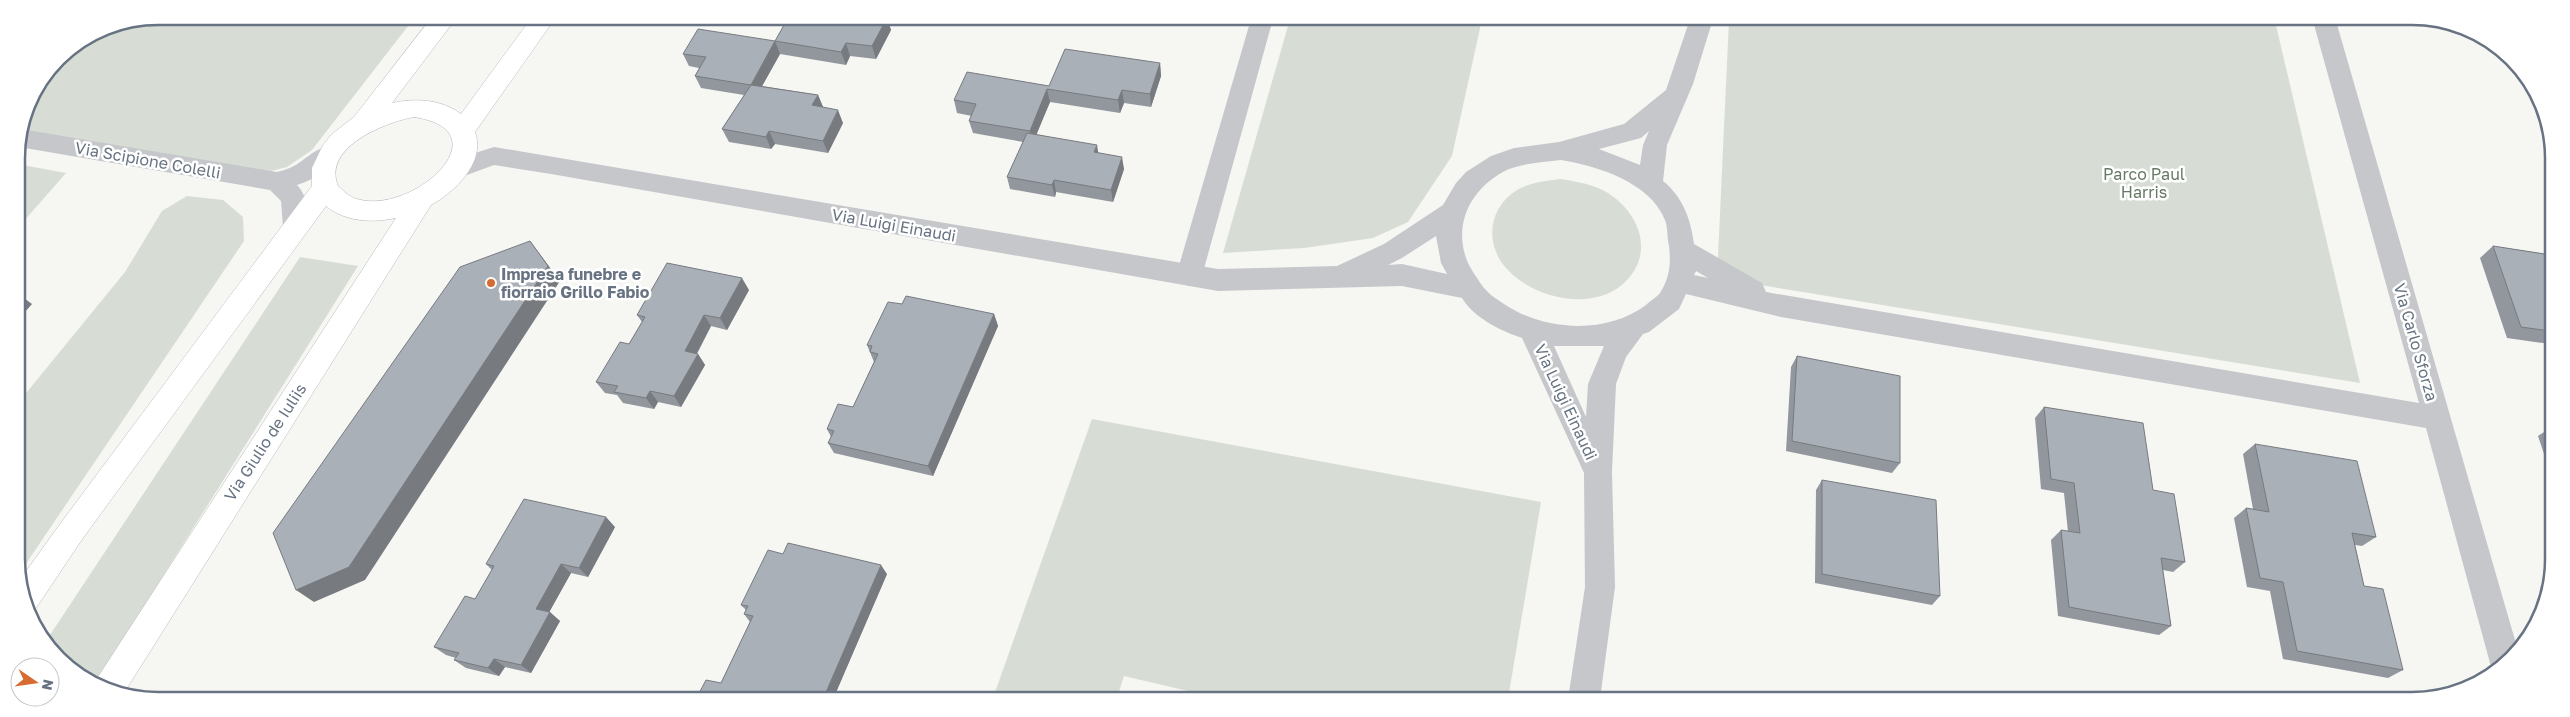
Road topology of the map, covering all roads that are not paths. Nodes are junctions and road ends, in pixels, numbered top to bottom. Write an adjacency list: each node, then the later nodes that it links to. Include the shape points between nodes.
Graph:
1 (439, 25): 7 (main road)
2 (538, 25): 8 (main road)
3 (1260, 25): 20 (lane)
4 (1698, 25): 6 (street)
5 (2326, 25): 27 (street, Via Carlo Sforza)
6 (1677, 94): 10 (street, via 1632,131); 14 (street, via 1654,145)
7 (363, 124): 8 (main road, via 397,110 431,109 456,120); 11 (main road, via 343,138)
8 (463, 130): 12 (main road, Via Giulio de Iuliis, via 466,142)
9 (26, 139): 13 (street, Via Scipione Colelli)
10 (1560, 151): 14 (street, via 1609,161); 17 (street, via 1513,157 1492,166 1461,194)
11 (329, 155): 13 (street, Via Scipione Colelli, via 301,174); 15 (main road, via 323,172)
12 (456, 169): 16 (main road, Via Giulio de Iuliis, via 442,185); 20 (street, Via Luigi Einaudi, via 494,156 551,164)
13 (277, 182): 18 (street, via 293,197)
14 (1650, 185): 19 (street, via 1676,216)
15 (325, 188): 16 (main road, Via Giulio de Iuliis, via 335,201 352,209 399,208); 18 (main road)
16 (422, 198): 31 (main road, Via Giulio de Iuliis)
17 (1452, 212): 21 (street, Via Luigi Einaudi, via 1393,251); 23 (street, via 1448,231 1450,250)
18 (296, 227): 29 (main road)
19 (1686, 252): 22 (street); 24 (street)
20 (1189, 276): 21 (street, Via Luigi Einaudi, via 1256,281)
21 (1335, 277): 23 (street, Via Luigi Einaudi, via 1402,275)
22 (1680, 282): 24 (street); 25 (street, via 1669,301 1653,317)
23 (1468, 289): 26 (street, via 1486,307)
24 (1781, 306): 27 (street)
25 (1632, 329): 26 (street, via 1584,338); 28 (street, Via Luigi Einaudi, via 1615,351 1602,384)
26 (1533, 332): 28 (street, Via Luigi Einaudi)
27 (2437, 418): 30 (street, Via Carlo Sforza)
28 (1598, 472): 32 (street, Via Luigi Einaudi, via 1600,587)
29 (30, 591)
30 (2504, 655)
31 (112, 683)
32 (1585, 692)

